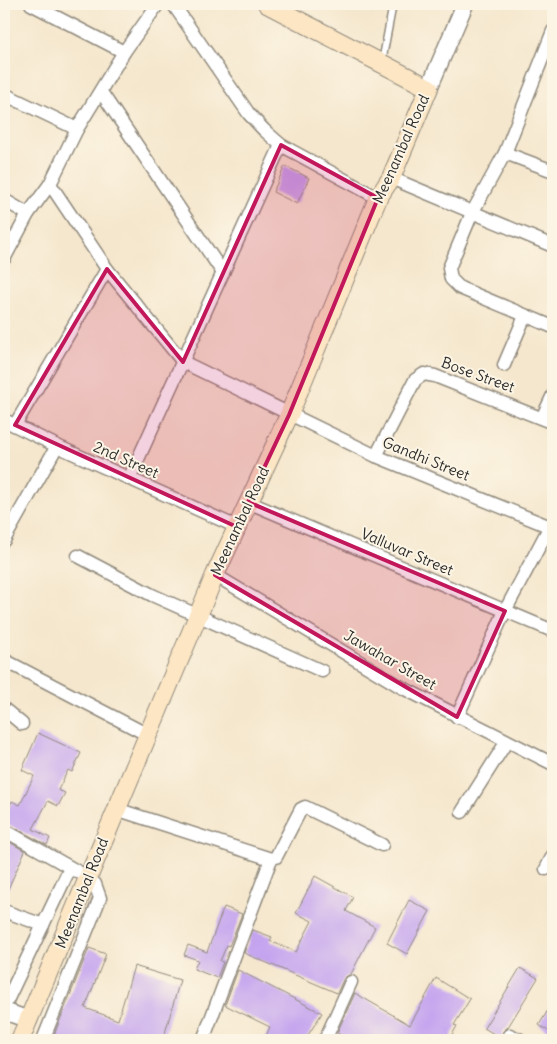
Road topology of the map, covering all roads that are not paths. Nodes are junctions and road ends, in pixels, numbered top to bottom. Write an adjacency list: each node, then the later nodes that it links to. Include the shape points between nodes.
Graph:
1 (31, 4): 8 (street)
2 (158, 4): 8 (street)
3 (173, 4): 14 (street, via 249,114)
4 (267, 4): 9 (main road)
5 (393, 4): 9 (lane)
6 (465, 4): 10 (street, Meenambal Road)
7 (553, 31): 15 (street)
8 (124, 52): 11 (street)
9 (382, 63): 10 (main road)
10 (429, 88): 17 (main road, Meenambal Road)
11 (101, 92): 13 (street); 26 (street)
12 (4, 94): 13 (street)
13 (77, 129): 18 (street)
14 (281, 145): 19 (street); 26 (street)
15 (505, 153): 16 (street); 21 (street)
16 (553, 171)
17 (391, 178): 19 (main road, Meenambal Road); 21 (street)
18 (50, 184): 22 (street); 25 (street)
19 (378, 198): 32 (main road, Meenambal Road)
20 (4, 200): 22 (street)
21 (472, 213): 23 (street); 27 (street, via 449,268 451,279 460,288)
22 (28, 214): 24 (street)
23 (553, 246)
24 (4, 259)
25 (107, 269): 29 (street); 34 (street)
26 (223, 273): 29 (street)
27 (525, 316): 28 (street); 30 (street)
28 (553, 327)
29 (183, 362): 32 (street, Gandhi Street); 37 (street)
30 (504, 365)
31 (553, 395): 33 (street)
32 (289, 415): 36 (street, Gandhi Street); 38 (main road, Meenambal Road)
33 (548, 420): 36 (street, Bose Street, via 424,374 415,380)
34 (10, 422): 35 (street, 2nd Street)
35 (57, 446): 37 (street, 2nd Street); 41 (street)
36 (376, 456): 40 (street, Gandhi Street)
37 (129, 478): 39 (street, 2nd Street)
38 (248, 502): 39 (main road, Meenambal Road); 44 (street, Valluvar Street)
39 (237, 527): 43 (main road, Meenambal Road)
40 (552, 527): 44 (street)
41 (6, 531)
42 (78, 556): 45 (street, via 152,595)
43 (214, 575): 45 (main road, Meenambal Road); 50 (street, Jawahar Street, via 403,688)
44 (505, 611): 46 (street, Valluvar Street); 50 (street)
45 (200, 614): 48 (street); 52 (main road, Meenambal Road)
46 (553, 631)
47 (4, 660): 52 (street)
48 (322, 671)
49 (4, 709): 51 (street)
50 (457, 716): 53 (street, Jawahar Street)
51 (22, 724)
52 (148, 735): 55 (main road, Meenambal Road)
53 (508, 741): 54 (street, Jawahar Street); 56 (street)
54 (553, 764)
55 (116, 809): 60 (street); 63 (main road, Meenambal Road)
56 (462, 812)
57 (4, 830): 61 (street)
58 (382, 845): 60 (street, via 305,807 301,808 276,857)
59 (553, 855): 62 (street)
60 (271, 859): 72 (street)
61 (70, 868): 63 (street); 65 (street)
62 (546, 869)
63 (89, 878): 69 (main road, Meenambal Road); 71 (street, via 100,898)
64 (4, 911): 65 (street)
65 (43, 925): 67 (street)
66 (351, 982): 73 (street)
67 (4, 1007)
68 (4, 1011): 69 (street)
69 (29, 1020): 70 (main road, Meenambal Road)
70 (20, 1040)
71 (43, 1040)
72 (203, 1040)
73 (325, 1040)

